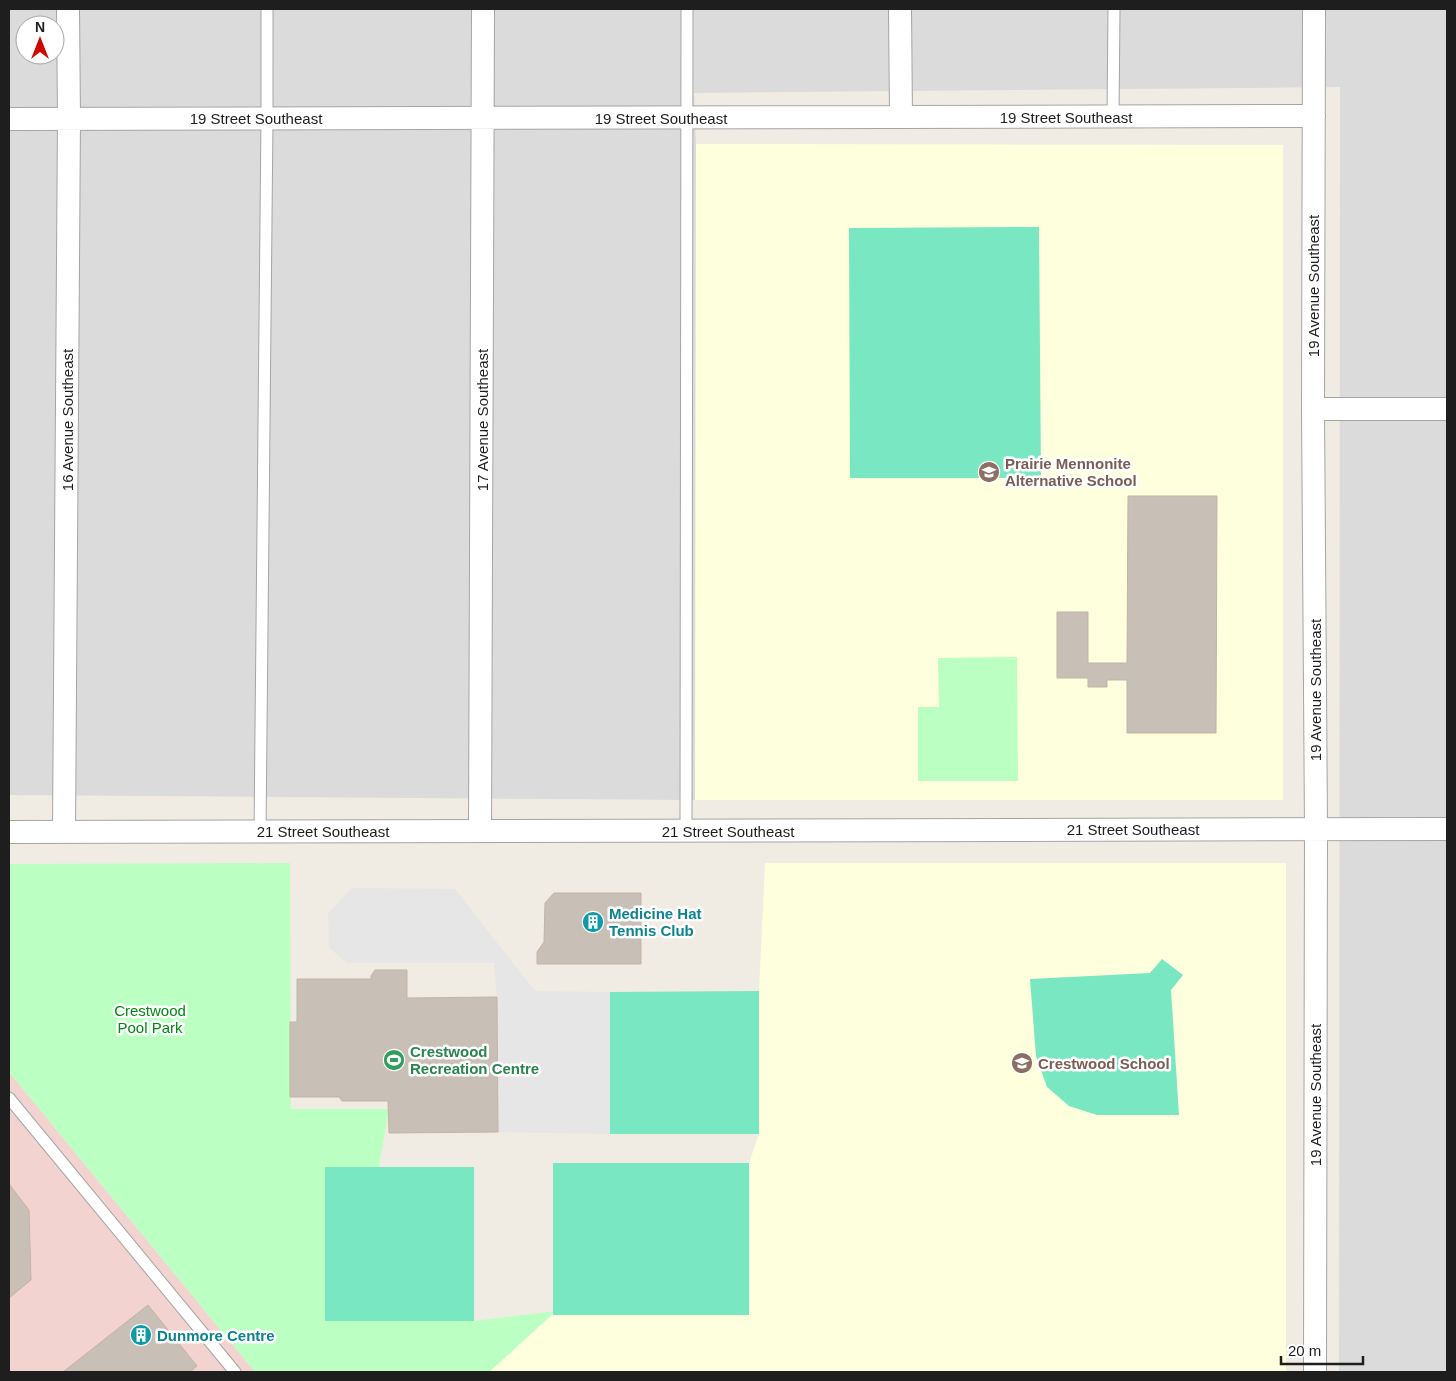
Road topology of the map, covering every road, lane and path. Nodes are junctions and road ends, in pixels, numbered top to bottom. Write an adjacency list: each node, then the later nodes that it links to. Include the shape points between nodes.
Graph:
1 (68, 9): 11 (street, 16 Avenue Southeast)
2 (267, 9): 12 (lane)
3 (484, 9): 13 (street, 17 Avenue Southeast)
4 (687, 9): 14 (lane)
5 (900, 9): 9 (street)
6 (1114, 9): 10 (lane)
7 (1314, 9): 8 (street, 19 Avenue Southeast)
8 (1314, 116): 10 (street, 19 Street Southeast); 16 (street, 19 Avenue Southeast)
9 (901, 117): 10 (street, 19 Street Southeast); 14 (street, 19 Street Southeast)
10 (1113, 117)
11 (69, 118): 12 (street, 19 Street Southeast); 15 (street, 19 Street Southeast); 23 (street, 16 Avenue Southeast)
12 (267, 118): 13 (street, 19 Street Southeast); 24 (lane)
13 (483, 118): 14 (street, 19 Street Southeast); 20 (street, 17 Avenue Southeast)
14 (687, 118): 21 (lane)
15 (9, 119)
16 (1312, 409): 17 (street); 18 (street, 19 Avenue Southeast)
17 (1447, 409)
18 (1316, 829): 19 (street, 21 Street Southeast); 21 (street, 21 Street Southeast); 27 (street, 19 Avenue Southeast)
19 (1447, 829)
20 (480, 831): 21 (street, 21 Street Southeast); 24 (street, 21 Street Southeast)
21 (686, 831)
22 (9, 832): 23 (street, 21 Street Southeast)
23 (64, 832): 24 (street, 21 Street Southeast)
24 (260, 832)
25 (9, 1098): 26 (lane)
26 (235, 1372)
27 (1315, 1372)

